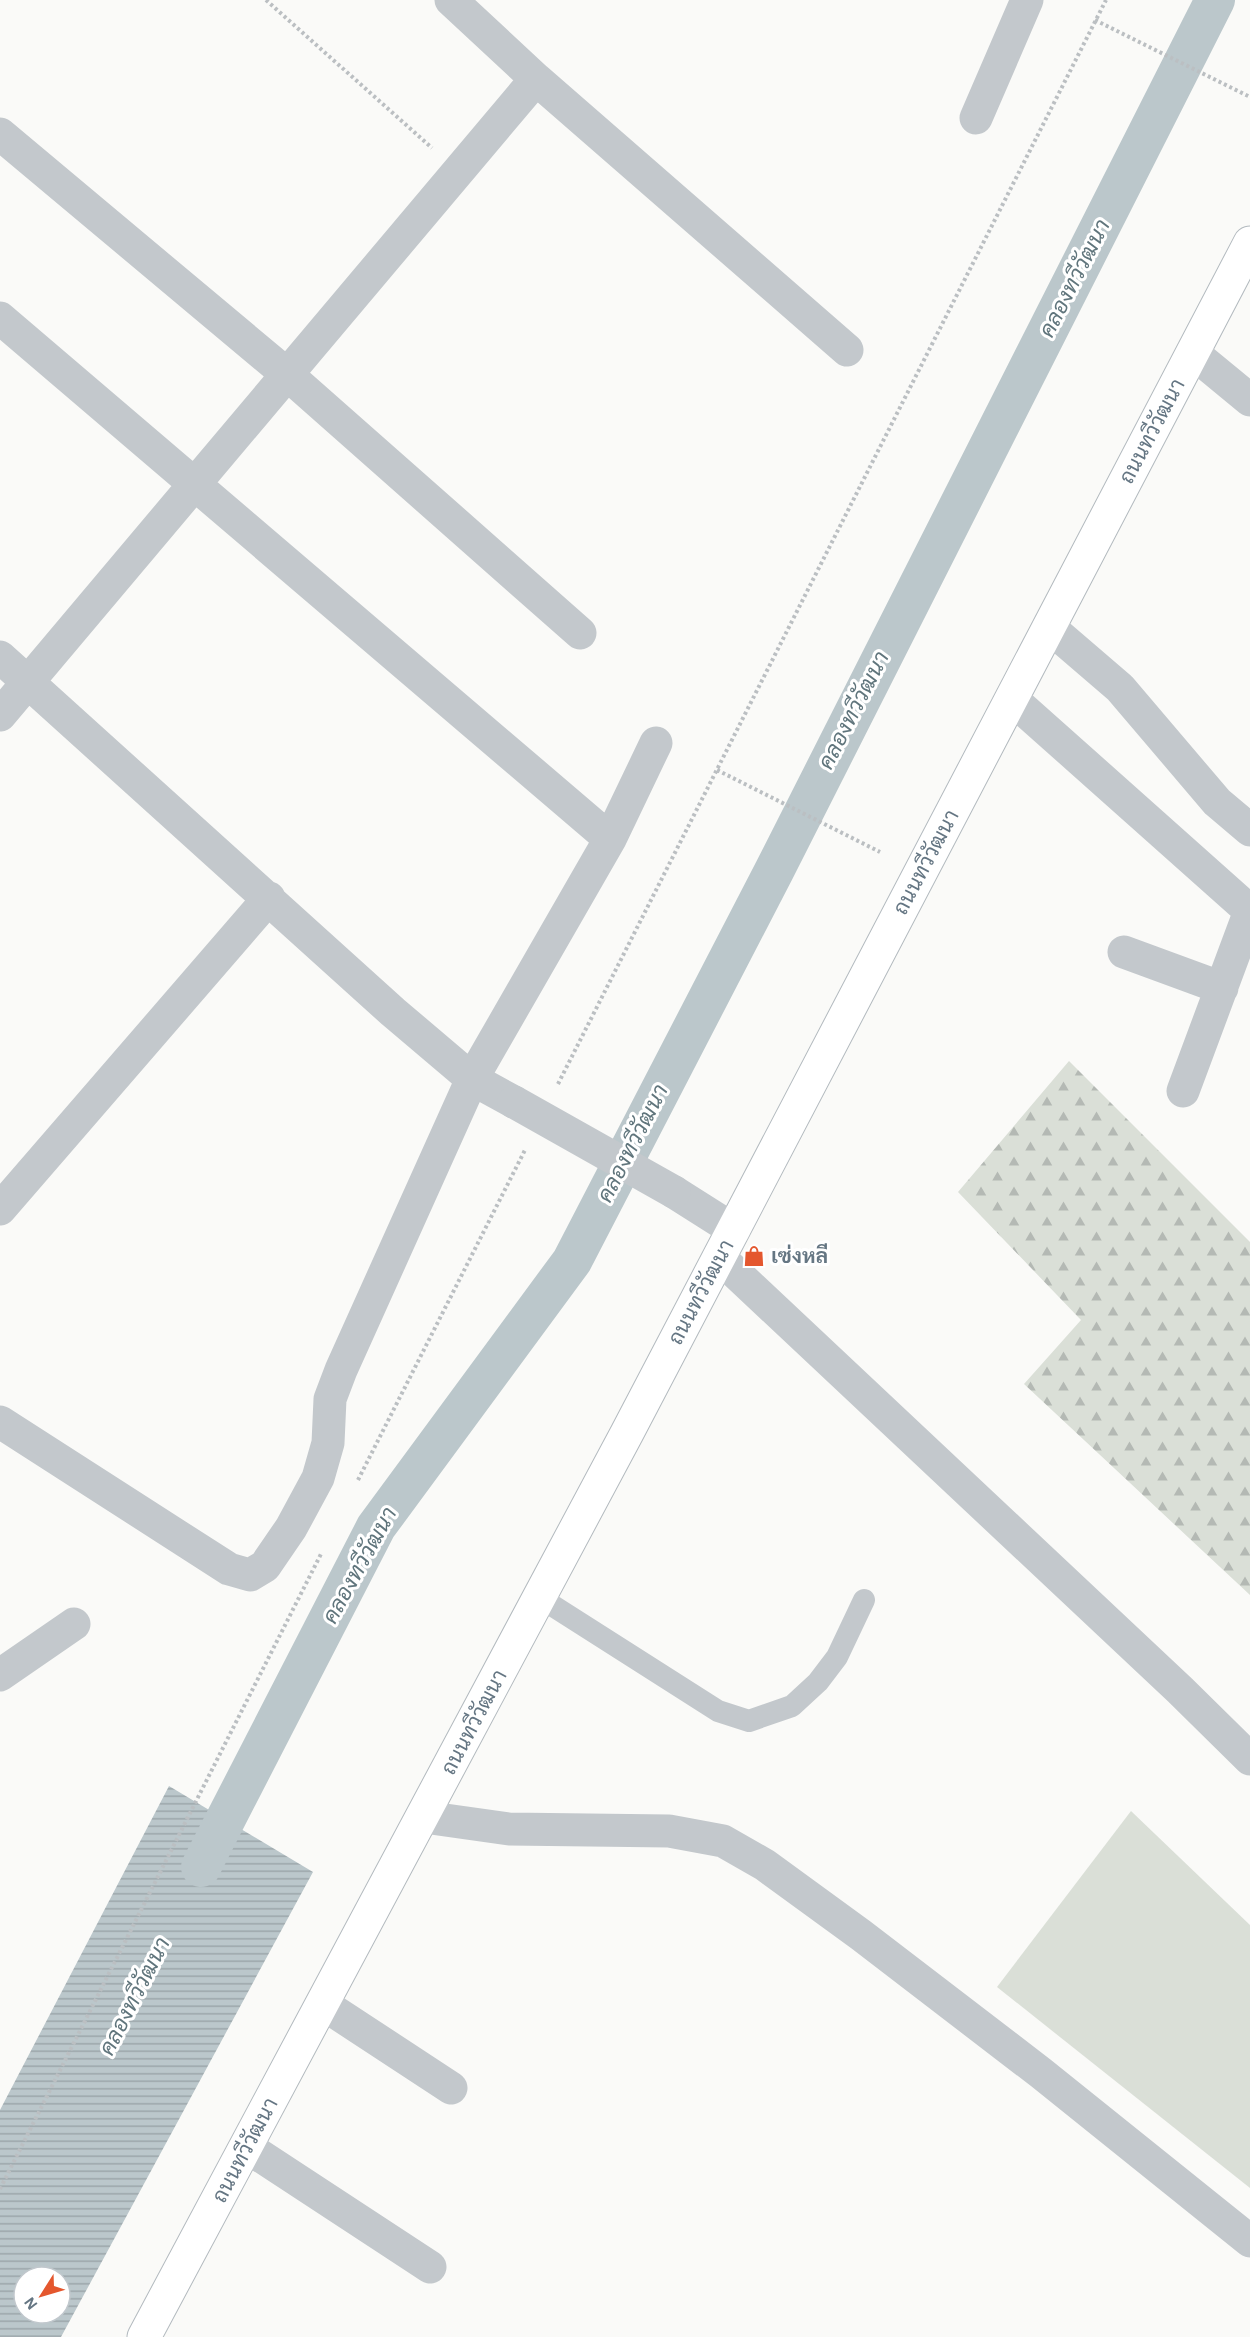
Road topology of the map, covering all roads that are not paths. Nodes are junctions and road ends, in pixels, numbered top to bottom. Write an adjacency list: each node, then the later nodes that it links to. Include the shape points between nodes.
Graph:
1 (451, 0): 3 (street)
2 (1027, 0): 4 (street)
3 (536, 80): 8 (street); 10 (street)
4 (976, 118)
5 (0, 134): 10 (street)
6 (1250, 243): 9 (main road, ถนนทวีวัฒนา)
7 (0, 318): 12 (street)
8 (847, 350)
9 (1193, 353): 11 (street); 13 (main road, ถนนทวีวัฒนา)
10 (289, 376): 12 (street); 14 (street)
11 (1250, 400)
12 (193, 485): 16 (street); 21 (street)
13 (1049, 627): 17 (main road, ถนนทวีวัฒนา); 20 (street, via 1120,688 1217,802)
14 (580, 633)
15 (0, 657): 16 (street)
16 (28, 680): 18 (street); 22 (street)
17 (1012, 699): 23 (street); 29 (main road, ถนนทวีวัฒนา)
18 (0, 716)
19 (656, 743): 21 (street)
20 (1250, 830)
21 (610, 839): 26 (street)
22 (268, 898): 26 (street); 28 (street)
23 (1250, 911): 25 (street)
24 (1124, 952): 25 (street)
25 (1222, 988): 27 (street)
26 (472, 1079): 29 (street, bridge, via 674,1192); 30 (street, via 341,1370 330,1399 328,1443 318,1478 265,1566 250,1575 229,1569)
27 (1183, 1091)
28 (0, 1209)
29 (726, 1244): 31 (main road, ถนนทวีวัฒนา); 35 (street)
30 (0, 1422)
31 (539, 1597): 32 (lane, via 718,1712 749,1721 792,1706 818,1682 837,1657); 36 (main road, ถนนทวีวัฒนา)
32 (864, 1600)
33 (74, 1624): 34 (street)
34 (0, 1675)
35 (1250, 1759)
36 (424, 1817): 37 (main road, ถนนทวีวัฒนา); 40 (street, via 509,1829 669,1831 723,1841 765,1864 861,1935)
37 (323, 2004): 38 (street); 39 (main road, ถนนทวีวัฒนา)
38 (452, 2088)
39 (247, 2147): 41 (street); 42 (main road, ถนนทวีวัฒนา)
40 (1250, 2241)
41 (430, 2267)
42 (144, 2337)

